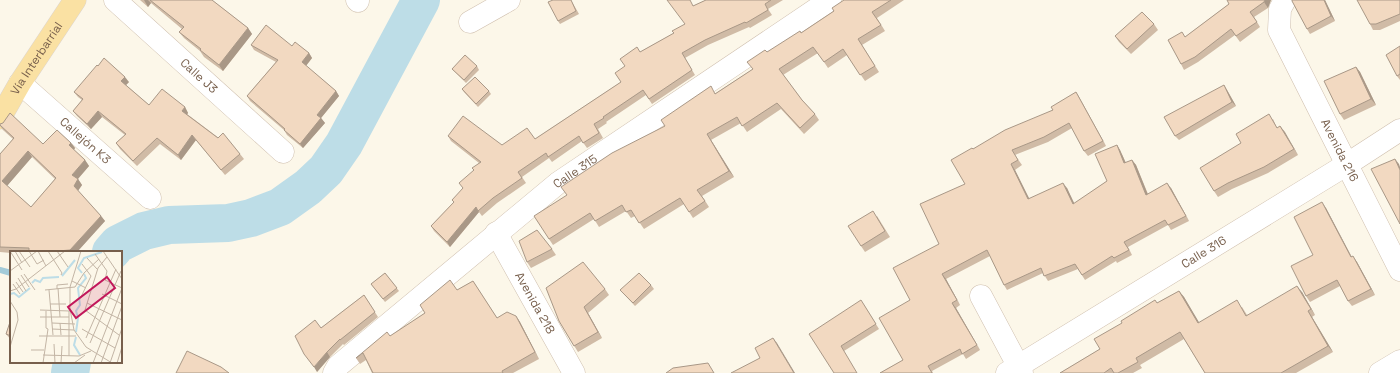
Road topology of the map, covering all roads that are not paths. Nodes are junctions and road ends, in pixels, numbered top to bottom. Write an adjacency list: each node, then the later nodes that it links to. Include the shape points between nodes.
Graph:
1 (75, 0): 7 (main road, Vía Interbarrial)
2 (115, 0): 10 (street, Calle J3)
3 (509, 0): 6 (street)
4 (830, 0): 13 (street, Calle 315, via 558,183)
5 (1285, 0): 11 (street, Avenida 216, via 1280,9 1279,30)
6 (470, 22)
7 (20, 83): 8 (main road, Vía Interbarrial); 12 (street, Callejón K3)
8 (0, 118)
9 (1400, 130): 11 (street, Calle 316)
10 (283, 152)
11 (1346, 165): 14 (street, Avenida 216); 18 (street, Calle 316)
12 (150, 198)
13 (496, 233): 17 (street, Calle 315); 19 (street, Avenida 218)
14 (1400, 270)
15 (981, 296): 18 (street)
16 (1400, 361): 20 (street)
17 (336, 369)
18 (1016, 371)
19 (574, 373)
20 (1380, 373)

